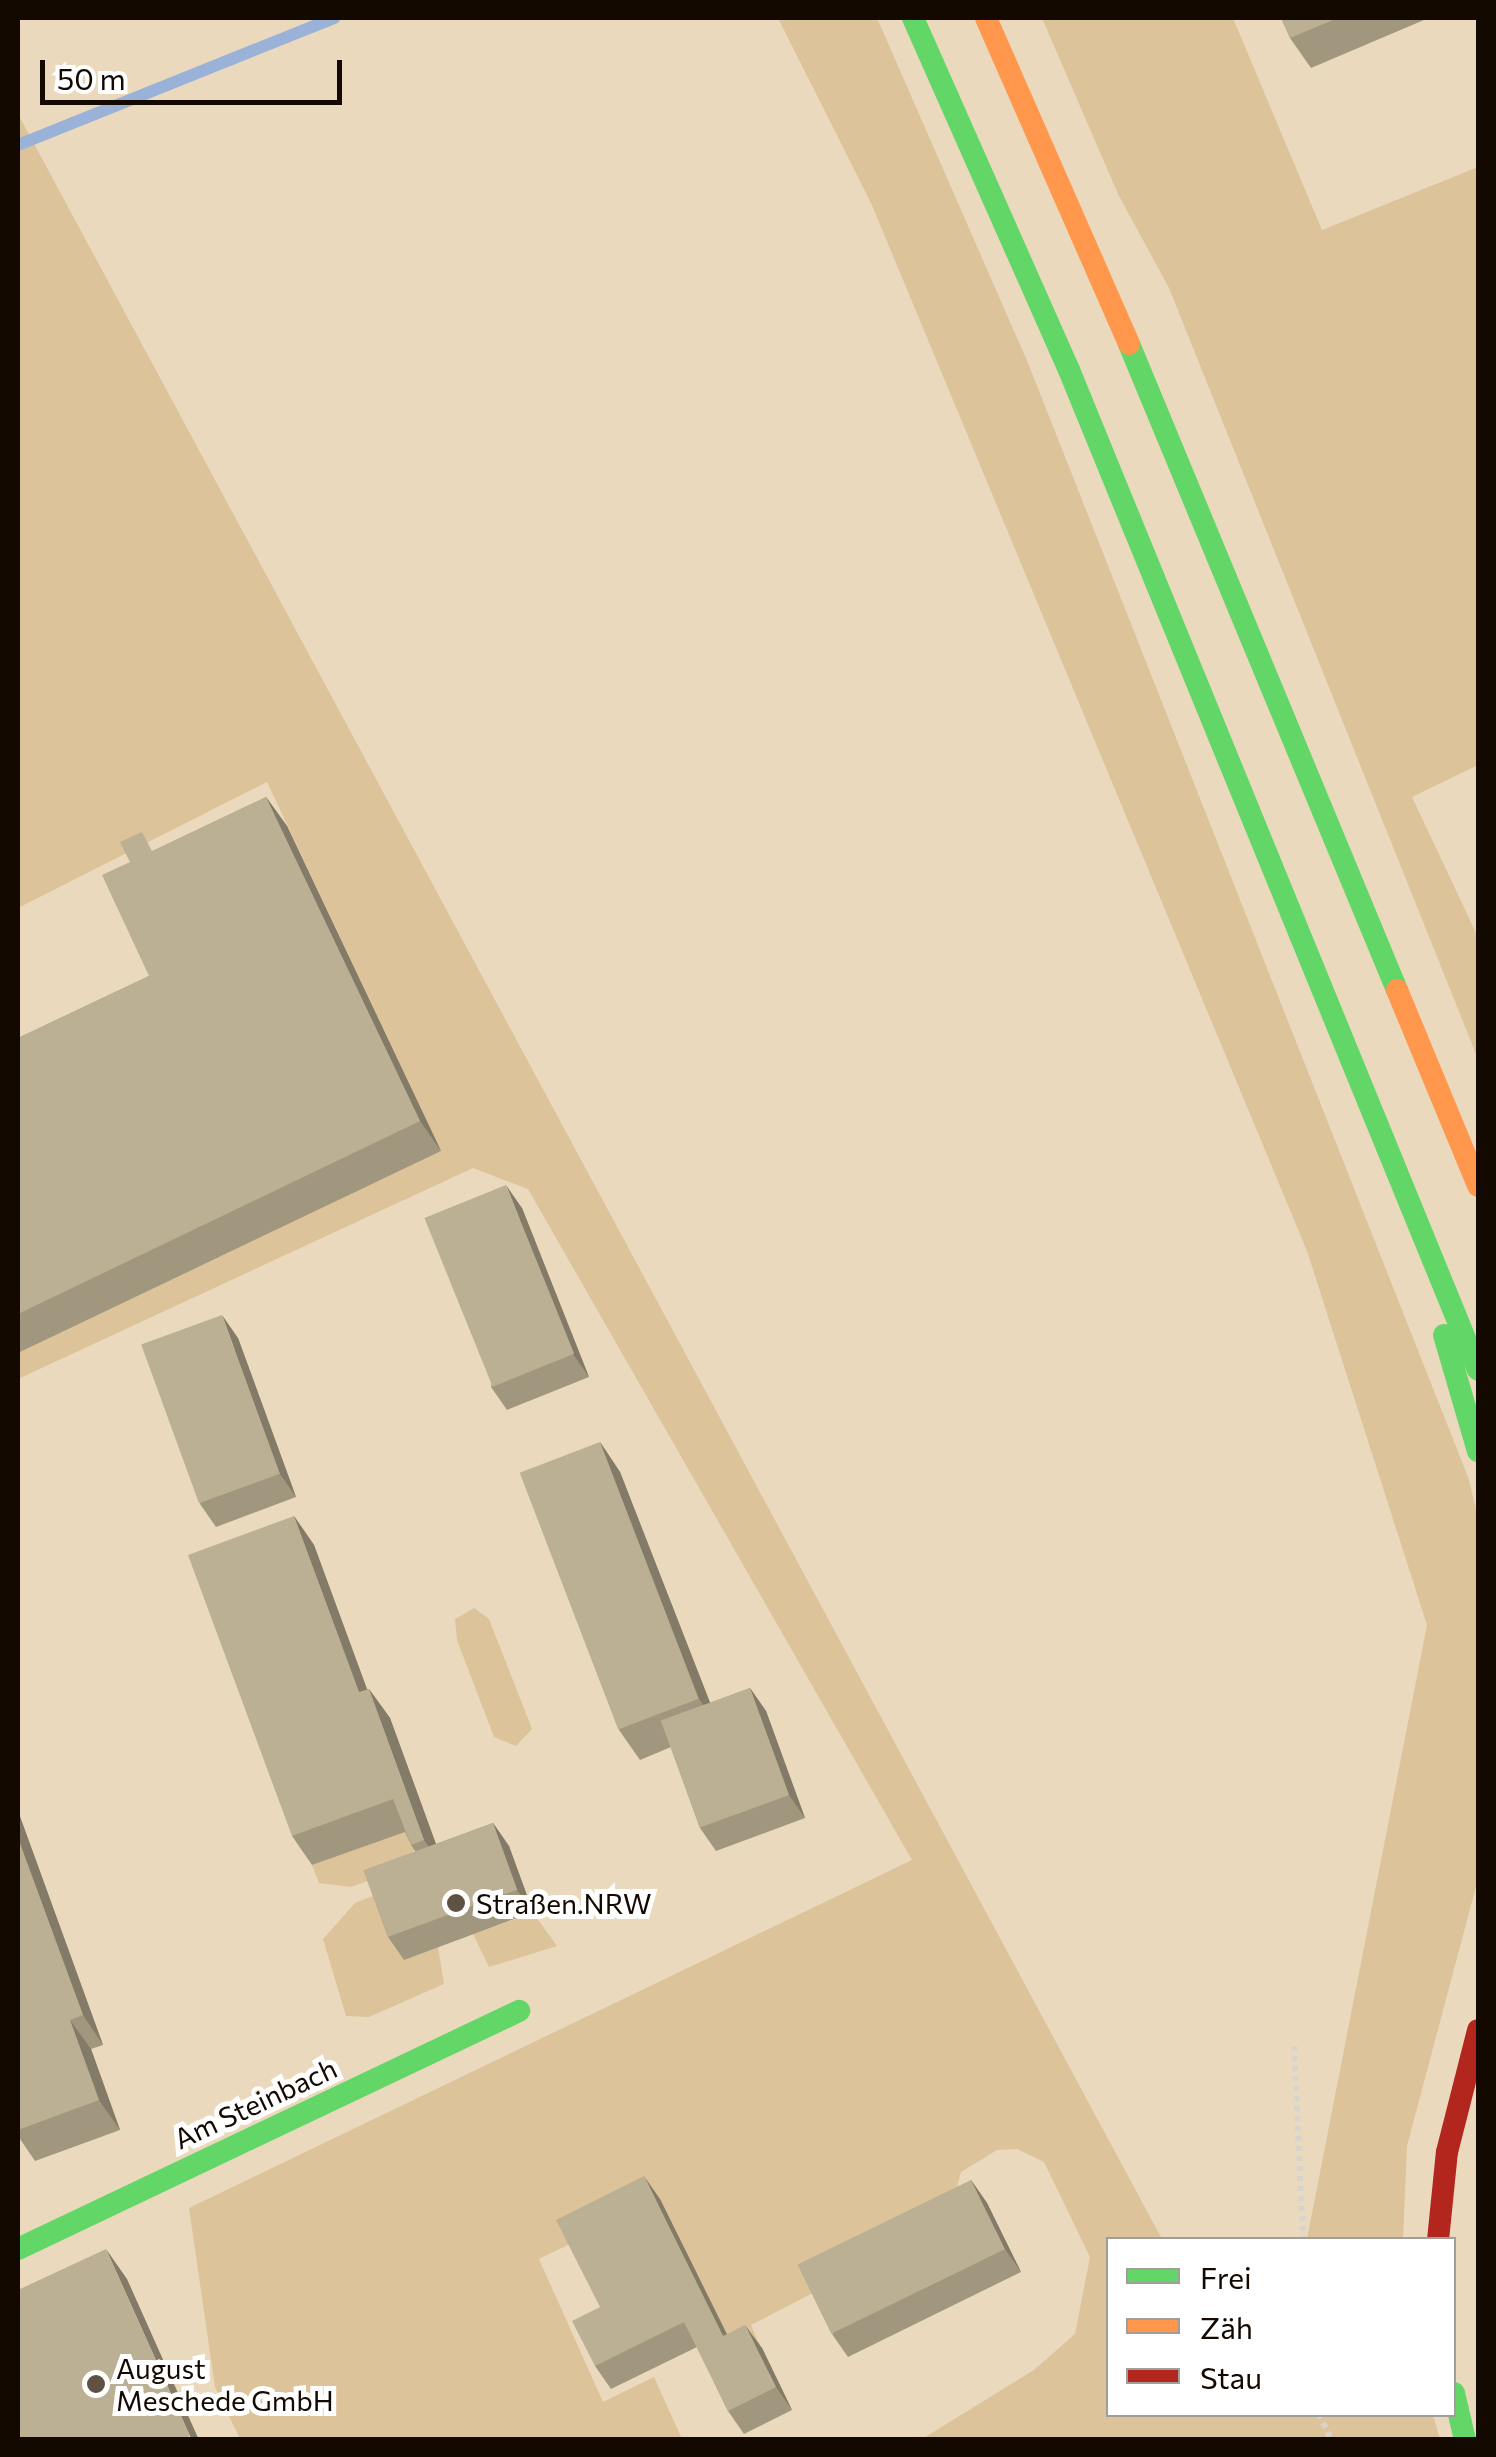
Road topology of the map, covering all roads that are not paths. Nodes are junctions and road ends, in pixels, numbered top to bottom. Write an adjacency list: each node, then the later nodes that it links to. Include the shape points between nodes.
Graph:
1 (914, 18): 4 (main road, via 1069,370)
2 (986, 18): 3 (main road)
3 (1455, 1127): 5 (main road); 6 (main road)
4 (1386, 1141): 7 (main road); 8 (main road)
5 (1478, 1175)
6 (1478, 1186)
7 (1478, 1370)
8 (1478, 1451)
9 (519, 2011): 12 (main road, Am Steinbach)
10 (1478, 2030): 11 (main road, via 1447,2152)
11 (1438, 2237)
12 (18, 2249)
13 (1456, 2404): 14 (main road)
14 (1465, 2440)

